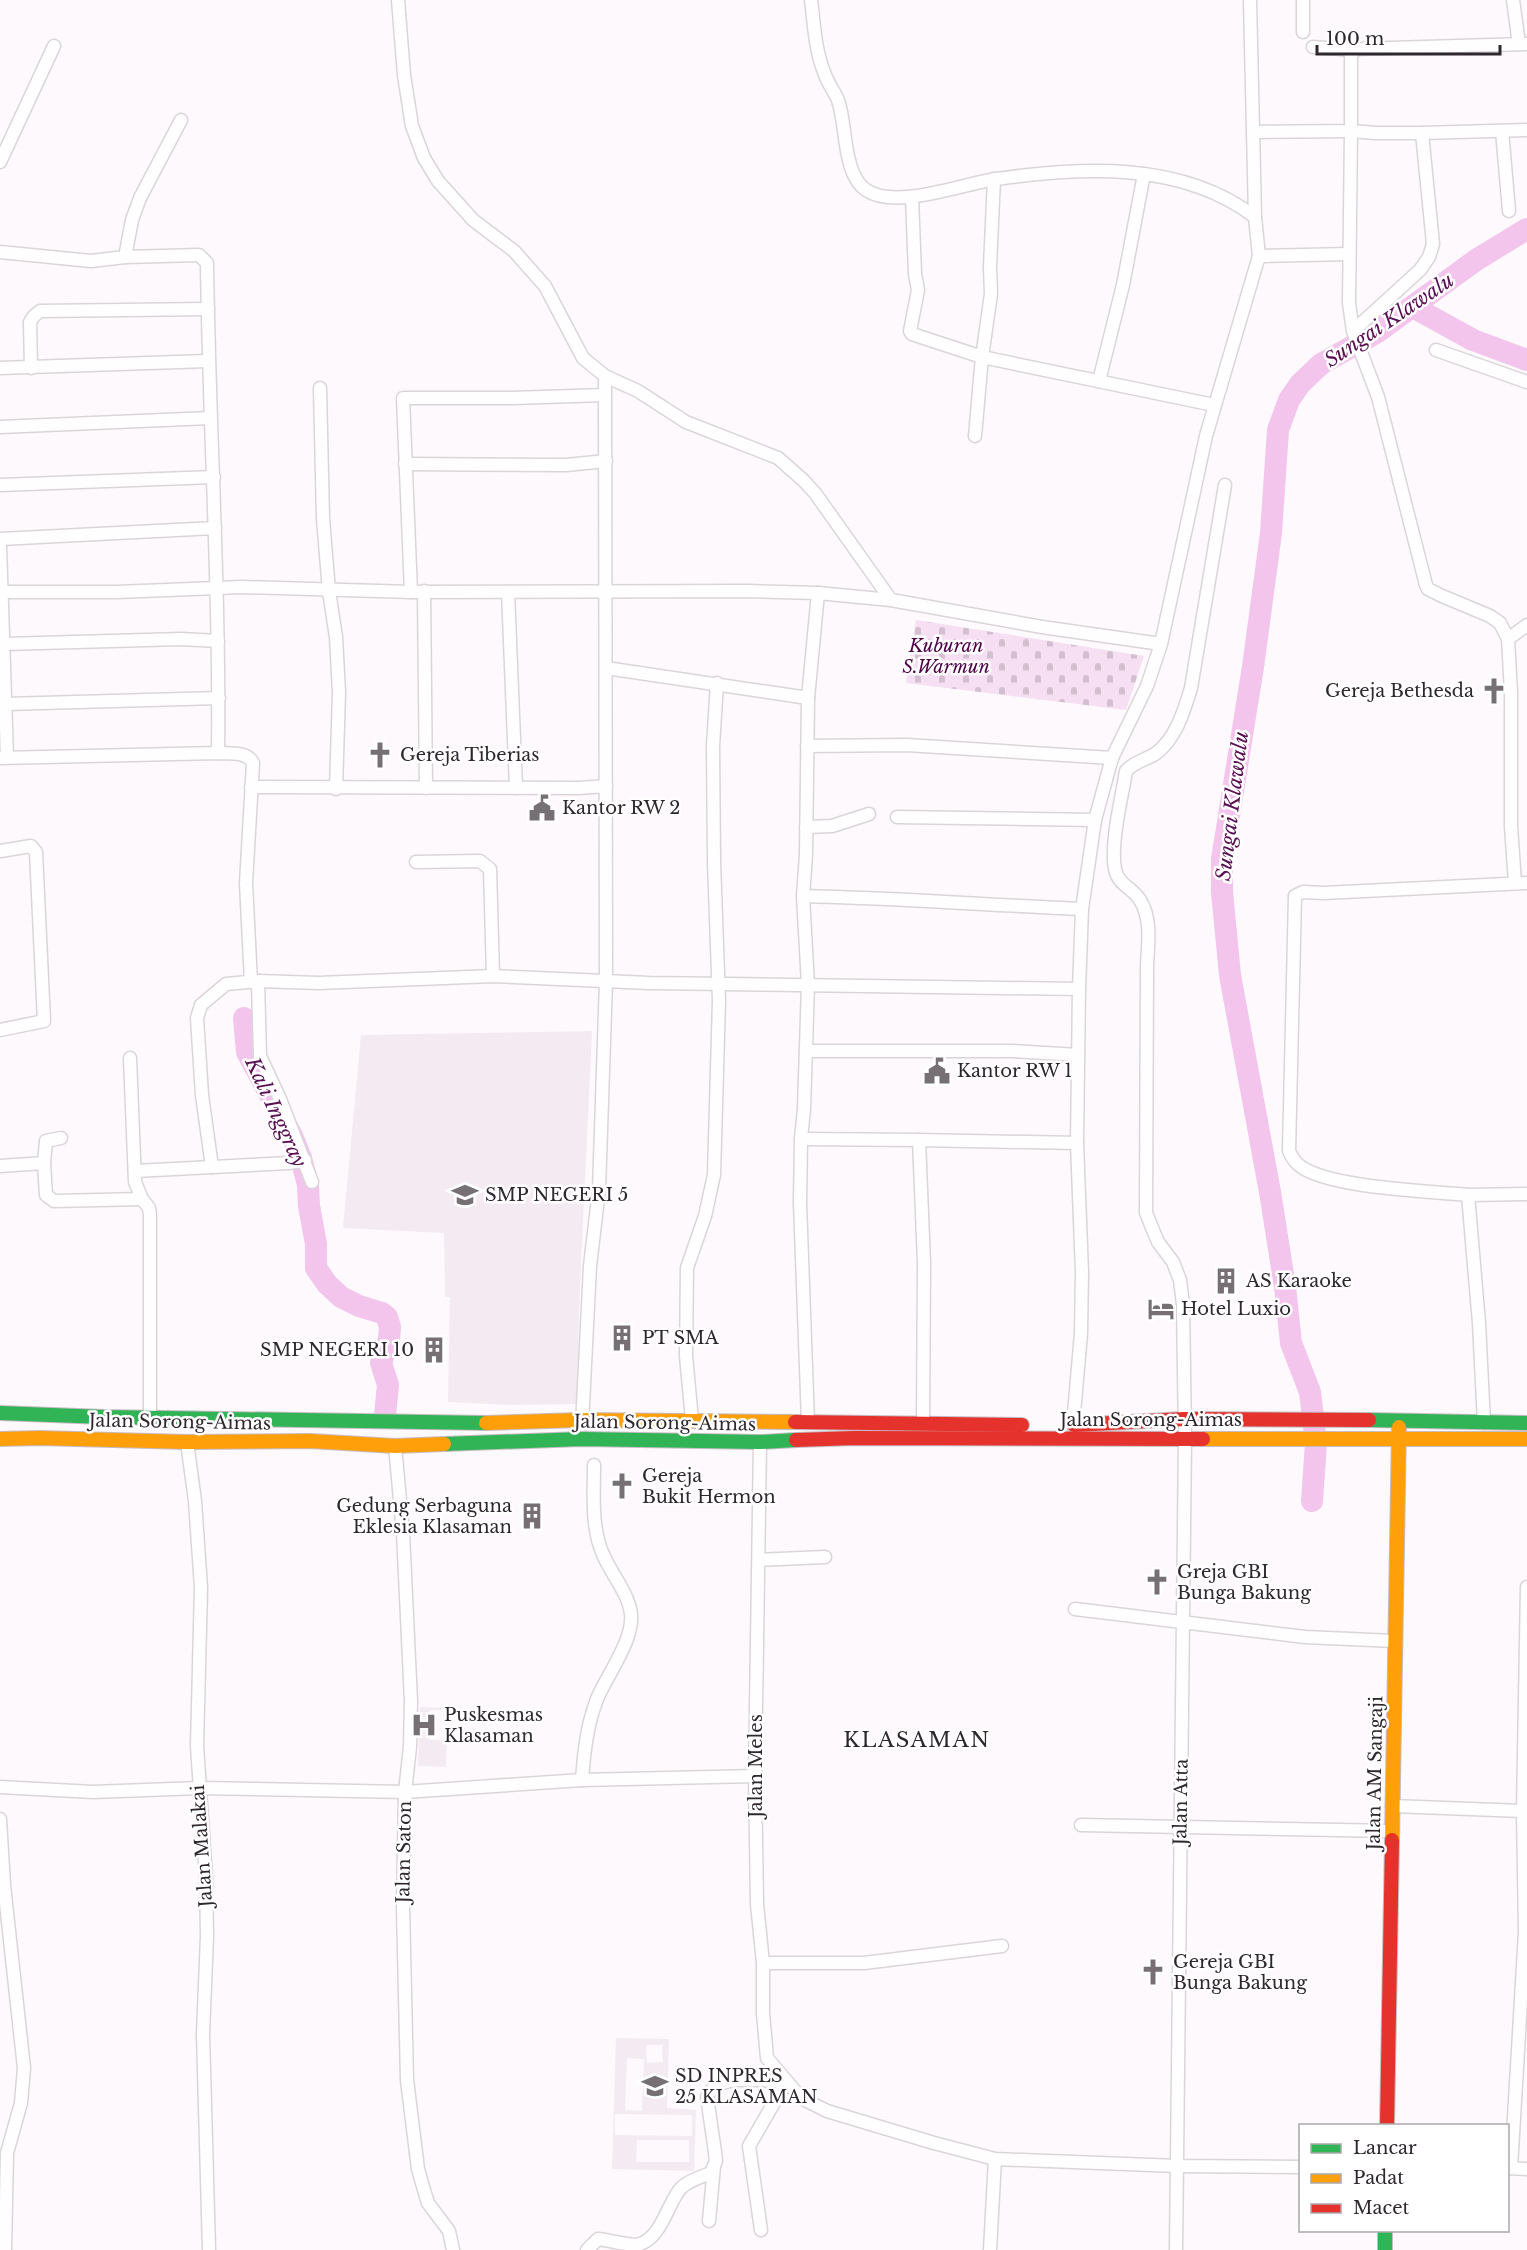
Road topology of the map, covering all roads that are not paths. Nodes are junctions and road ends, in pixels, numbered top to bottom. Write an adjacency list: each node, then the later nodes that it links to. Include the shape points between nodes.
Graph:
1 (398, 0): 34 (street, via 412,126 424,158 438,181 473,220 514,251 545,286 583,358)
2 (811, 0): 20 (street, via 823,71 838,101 851,166 860,184 895,198)
3 (1250, 0): 15 (street)
4 (1303, 0): 6 (street)
5 (1513, 0): 7 (street)
6 (1303, 32)
7 (1523, 44): 10 (street)
8 (54, 46): 17 (street)
9 (1313, 47): 10 (street)
10 (1354, 50): 13 (street)
11 (182, 120): 25 (street, via 140,198)
12 (1527, 130): 14 (street)
13 (1351, 131): 15 (street); 16 (street); 24 (street)
14 (1502, 131): 16 (street); 21 (street)
15 (1254, 132): 22 (street)
16 (1422, 133): 28 (street, via 1432,244 1429,256)
17 (0, 162)
18 (1144, 174): 19 (street, via 1098,170); 22 (street, via 1218,195); 35 (street, via 1123,285)
19 (994, 180): 20 (street); 30 (street, via 991,294)
20 (912, 198): 30 (street, via 918,290 910,331 922,339)
21 (1509, 211)
22 (1255, 217): 26 (street)
23 (0, 252): 25 (street, via 91,261)
24 (1349, 254): 26 (street); 28 (street, via 1349,303)
25 (125, 256): 27 (street, via 203,257 207,263)
26 (1259, 256): 39 (street)
27 (208, 309): 31 (street); 33 (street, via 40,312 30,322)
28 (1356, 337): 61 (street, via 1378,397 1428,589 1490,616 1500,623)
29 (1436, 350): 36 (street)
30 (982, 357): 35 (street); 42 (street)
31 (208, 362): 33 (street); 40 (street)
32 (0, 368): 33 (street)
33 (31, 368)
34 (605, 376): 38 (street); 59 (street, via 638,391 686,422 778,458 815,493)
35 (1099, 381): 39 (street)
36 (1527, 382)
37 (320, 388): 52 (street)
38 (605, 396): 43 (street); 44 (street, via 403,398)
39 (1214, 405): 64 (street)
40 (210, 418): 41 (street); 45 (street)
41 (0, 427)
42 (975, 436)
43 (606, 461): 44 (street, via 566,465); 54 (street)
44 (405, 464): 56 (street)
45 (214, 477): 46 (street); 48 (street)
46 (0, 485)
47 (1225, 485): 113 (street, Jalan Atta, via 1191,688 1172,735 1154,754 1126,771 1114,858 1118,878 1140,898 1149,930 1146,1213 1180,1281)
48 (215, 528): 49 (street); 51 (street)
49 (0, 539)
50 (0, 546): 55 (street)
51 (217, 589): 52 (street); 55 (street); 62 (street)
52 (329, 591): 56 (street); 78 (street, via 339,692)
53 (424, 591): 56 (street); 57 (street); 76 (street)
54 (605, 591): 57 (street); 58 (street); 65 (street)
55 (1, 592): 63 (street)
56 (411, 592)
57 (508, 592): 77 (street)
58 (818, 593): 59 (street); 68 (street)
59 (891, 600): 64 (street)
60 (1527, 625): 61 (street)
61 (1509, 639): 85 (street, via 1510,826)
62 (218, 641): 63 (street); 67 (street)
63 (4, 644): 69 (street)
64 (1161, 644): 73 (street, via 1147,686)
65 (606, 668): 66 (street); 74 (street)
66 (717, 683): 68 (street); 91 (street, via 713,758)
67 (219, 698): 69 (street); 71 (street)
68 (808, 698): 70 (street)
69 (6, 704): 72 (street)
70 (807, 746): 73 (street, via 907,745); 82 (street)
71 (218, 753): 72 (street); 75 (street, via 243,754 251,759)
72 (4, 758)
73 (1112, 758): 81 (street)
74 (606, 786): 77 (street); 90 (street)
75 (251, 787): 78 (street); 89 (street, via 246,883)
76 (426, 788): 77 (street); 78 (street)
77 (516, 788)
78 (336, 789)
79 (869, 814): 82 (street, via 832,825)
80 (897, 817): 81 (street)
81 (1095, 820): 87 (street)
82 (806, 827): 86 (street)
83 (0, 851): 94 (street, via 31,846 36,852 44,1021)
84 (416, 862): 88 (street, via 480,861 490,869)
85 (1521, 883): 109 (street, via 1303,892 1295,896 1289,1151 1293,1160 1310,1172 1332,1179)
86 (803, 896): 87 (street); 92 (street)
87 (1082, 909): 93 (street)
88 (493, 976): 89 (street, via 319,983); 90 (street)
89 (254, 981): 102 (street, via 260,1056); 105 (street, via 226,984 201,1005 197,1017)
90 (606, 981): 91 (street); 114 (street, via 598,1190)
91 (718, 984): 92 (street); 115 (street, via 714,1175 686,1278 686,1356)
92 (808, 985): 93 (street); 95 (street)
93 (1079, 989): 96 (street)
94 (0, 1030)
95 (807, 1051): 96 (street); 99 (street)
96 (1078, 1054): 101 (street)
97 (130, 1058): 106 (street)
98 (61, 1138): 103 (street, via 46,1141)
99 (801, 1139): 100 (street); 116 (street)
100 (920, 1140): 101 (street); 119 (street)
101 (1077, 1143): 121 (street, via 1082,1272)
102 (300, 1161): 105 (street); 107 (street)
103 (45, 1163): 104 (street); 110 (street, via 45,1189 50,1200 60,1203)
104 (0, 1166)
105 (212, 1167): 106 (street)
106 (135, 1171): 110 (street)
107 (312, 1182)
108 (1527, 1194): 109 (street)
109 (1468, 1195): 118 (street)
110 (142, 1199): 112 (street, via 150,1215)
111 (0, 1413): 112 (highway, Jalan Sorong-Aimas)
112 (150, 1418): 114 (highway, Jalan Sorong-Aimas, via 480,1423)
113 (1184, 1419): 117 (highway, Jalan Sorong-Aimas, via 1332,1418); 121 (highway, Jalan Sorong-Aimas); 123 (street, Jalan Atta)
114 (581, 1420): 115 (highway, Jalan Sorong-Aimas); 122 (street)
115 (692, 1420): 116 (highway, Jalan Sorong-Aimas)
116 (808, 1422): 119 (highway, Jalan Sorong-Aimas)
117 (1399, 1422): 118 (highway, Jalan Sorong-Aimas); 126 (highway, Jalan AM Sangaji)
118 (1484, 1423): 120 (highway, Jalan Sorong-Aimas)
119 (923, 1424): 121 (highway, Jalan Sorong-Aimas)
120 (1527, 1424)
121 (1073, 1425)
122 (582, 1438): 128 (highway, Jalan Sorong-Aimas); 129 (highway, Jalan Sorong-Aimas)
123 (1185, 1438): 126 (highway, Jalan Sorong-Aimas); 128 (highway, Jalan Sorong-Aimas, via 855,1438); 135 (street, Jalan Atta)
124 (1527, 1439): 126 (highway, Jalan Sorong-Aimas)
125 (0, 1440): 127 (highway, Jalan Sorong-Aimas)
126 (1398, 1440): 137 (highway, Jalan AM Sangaji)
127 (187, 1442): 129 (highway, Jalan Sorong-Aimas, via 310,1441); 141 (street, Jalan Malakai, via 201,1588)
128 (760, 1442): 132 (street, Jalan Meles)
129 (395, 1446): 142 (street, Jalan Saton, via 409,1645 410,1747)
130 (594, 1465): 139 (street, via 598,1541 632,1615 624,1646 587,1728)
131 (825, 1557): 132 (street)
132 (759, 1560): 138 (street, Jalan Meles)
133 (1527, 1587): 136 (street)
134 (1075, 1609): 135 (street)
135 (1182, 1621): 137 (street, via 1305,1637); 147 (street, Jalan Atta)
136 (1526, 1638): 144 (street)
137 (1394, 1641): 143 (highway, Jalan AM Sangaji)
138 (755, 1776): 139 (street); 150 (street, Jalan Meles, via 757,1904)
139 (582, 1780): 142 (street)
140 (0, 1787): 141 (street, via 93,1792)
141 (199, 1788): 142 (street); 163 (street, Jalan Malakai, via 206,1888 203,2034)
142 (405, 1792): 164 (street, Jalan Saton, via 403,1907 409,2106 423,2190 449,2231)
143 (1392, 1806): 144 (street); 148 (highway, Jalan AM Sangaji)
144 (1523, 1811): 157 (street, via 1525,1959)
145 (0, 1819): 162 (street, via 24,2068 21,2103 7,2153)
146 (1081, 1825): 147 (street)
147 (1180, 1827): 148 (street); 155 (street, Jalan Atta)
148 (1393, 1831): 152 (highway, Jalan AM Sangaji)
149 (1002, 1946): 150 (street, via 864,1963)
150 (763, 1963): 151 (street, Jalan Meles, via 767,2058)
151 (786, 2082): 153 (street, Jalan Meles, via 801,2098 827,2111); 154 (street, via 745,2079 711,2090 707,2097); 160 (street, via 749,2146)
152 (1387, 2124)
153 (995, 2159): 155 (street); 166 (street)
154 (714, 2166): 159 (street); 165 (street, via 711,2173 680,2189 668,2212 643,2243 598,2239)
155 (1177, 2166): 156 (street); 167 (street, Jalan Atta)
156 (1299, 2167)
157 (1509, 2168): 158 (street)
158 (1527, 2169)
159 (709, 2221)
160 (761, 2230)
161 (1385, 2232): 168 (highway)
162 (5, 2250)
163 (209, 2250)
164 (453, 2250)
165 (587, 2250)
166 (990, 2250)
167 (1176, 2250)
168 (1385, 2250)

